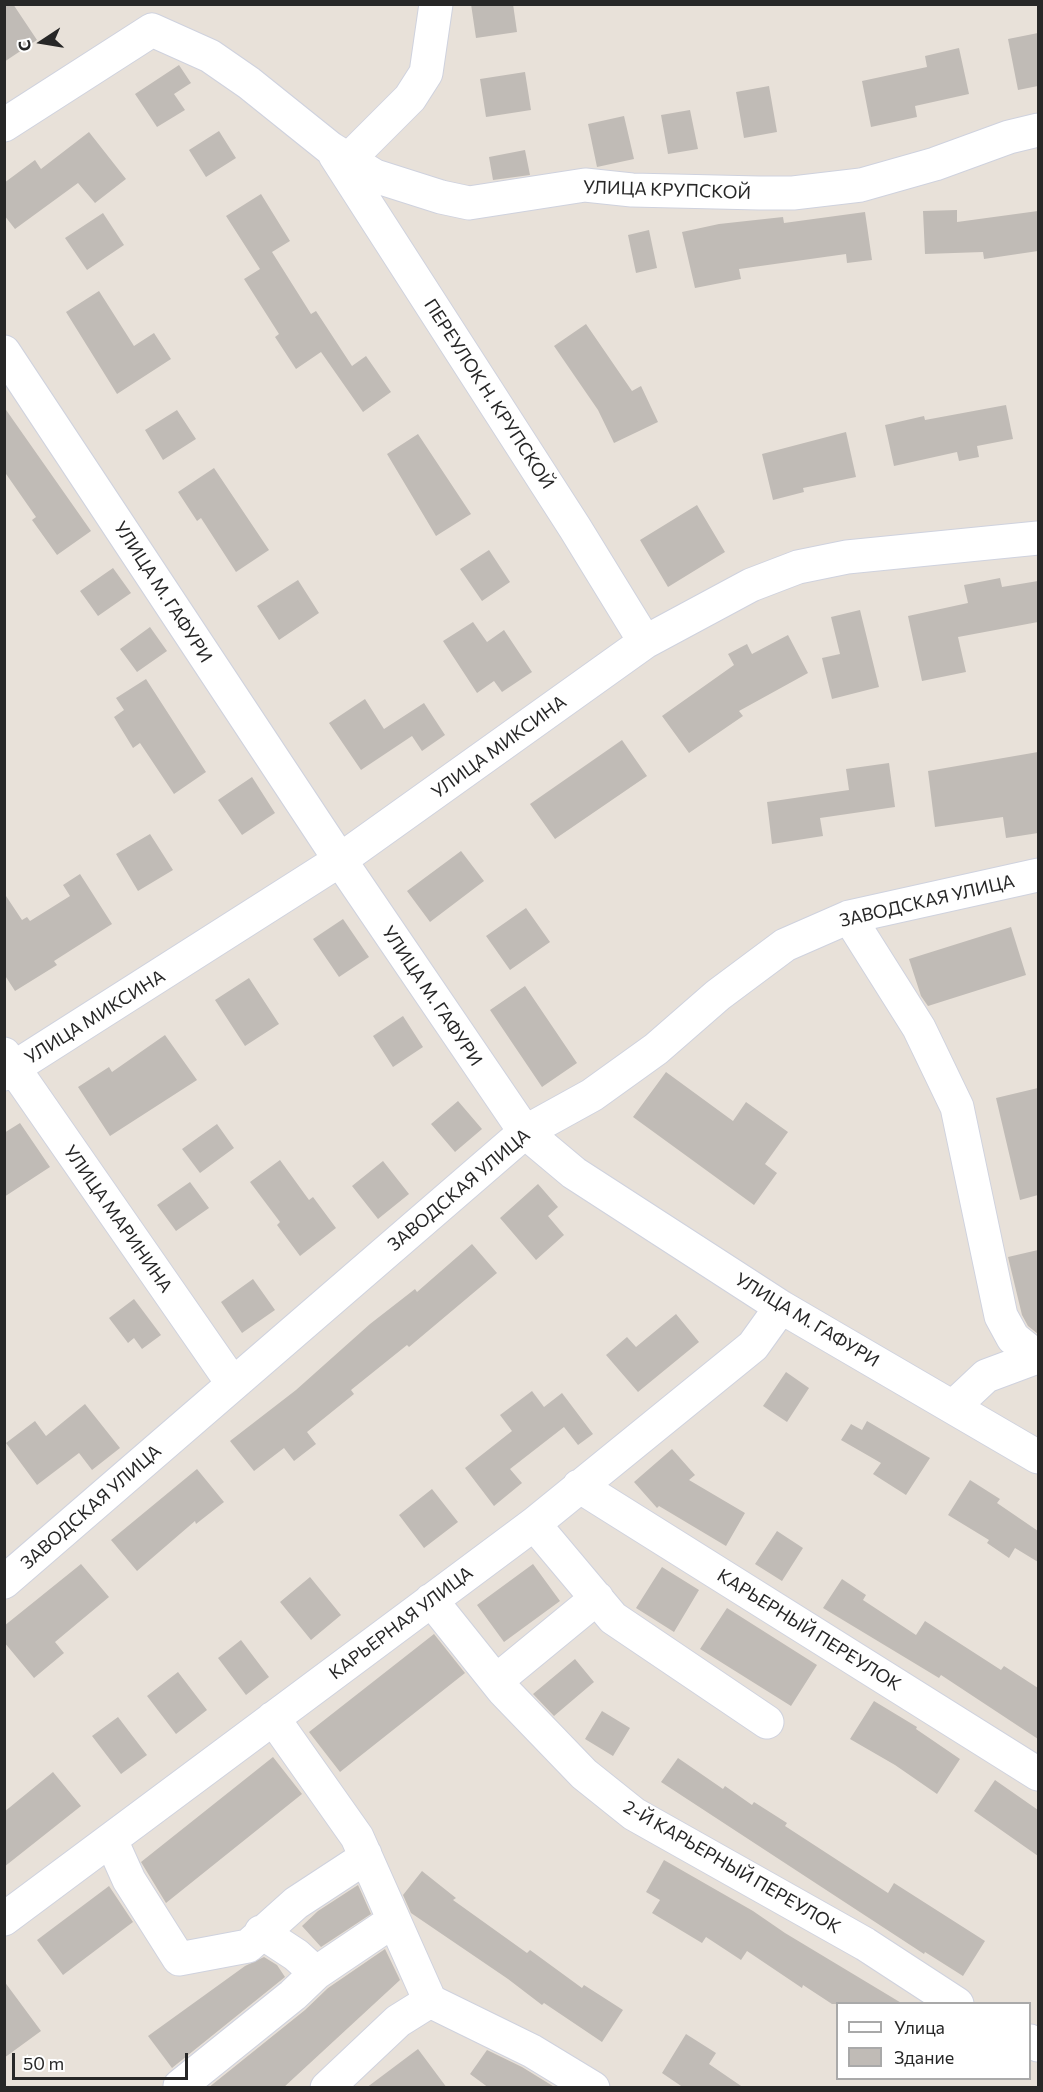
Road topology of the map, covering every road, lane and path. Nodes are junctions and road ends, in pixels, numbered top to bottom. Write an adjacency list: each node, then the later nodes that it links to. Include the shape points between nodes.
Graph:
1 (436, 4): 5 (street, via 426,73 410,98)
2 (152, 17): 3 (street, УЛИЦА КРУПСКОЙ); 5 (street, УЛИЦА КРУПСКОЙ, via 249,83)
3 (4, 125)
4 (1038, 130): 5 (street, УЛИЦА КРУПСКОЙ, via 861,185 794,193 632,190 585,185 469,203 375,176)
5 (339, 153): 8 (street, ПЕРЕУЛОК Н. КРУПСКОЙ)
6 (4, 352): 9 (street, УЛИЦА М. ГАФУРИ)
7 (1038, 538): 8 (street, УЛИЦА МИКСИНА, via 847,557 798,567 751,585)
8 (645, 642): 9 (street, УЛИЦА МИКСИНА)
9 (340, 860): 12 (street, УЛИЦА МИКСИНА); 13 (street, УЛИЦА М. ГАФУРИ)
10 (1038, 875): 11 (street, ЗАВОДСКАЯ УЛИЦА)
11 (849, 917): 13 (street, ЗАВОДСКАЯ УЛИЦА, via 785,945 718,995 656,1049 591,1095); 15 (street, via 919,1028 957,1107 1000,1316 1012,1338)
12 (8, 1066): 16 (street, УЛИЦА МАРИНИНА)
13 (525, 1132): 14 (street, УЛИЦА М. ГАФУРИ, via 574,1173); 16 (street, ЗАВОДСКАЯ УЛИЦА)
14 (781, 1307): 17 (street, УЛИЦА М. ГАФУРИ); 19 (street, КАРЬЕРНАЯ УЛИЦА, via 753,1346)
15 (1038, 1357): 17 (street, via 986,1376)
16 (233, 1384): 21 (street, ЗАВОДСКАЯ УЛИЦА)
17 (953, 1407): 18 (street, УЛИЦА М. ГАФУРИ)
18 (1038, 1457)
19 (579, 1486): 20 (street, КАРЬЕРНАЯ УЛИЦА); 27 (street, КАРЬЕРНЫЙ ПЕРЕУЛОК)
20 (534, 1524): 22 (street); 23 (street, КАРЬЕРНАЯ УЛИЦА)
21 (4, 1582)
22 (597, 1598): 24 (street); 26 (street, via 613,1617)
23 (432, 1600): 24 (street, 2-Й КАРЬЕРНЫЙ ПЕРЕУЛОК); 25 (street, КАРЬЕРНАЯ УЛИЦА)
24 (496, 1681): 35 (street, 2-Й КАРЬЕРНЫЙ ПЕРЕУЛОК, via 584,1774 634,1814 865,1944)
25 (273, 1718): 28 (street, КАРЬЕРНАЯ УЛИЦА); 29 (street, via 357,1837)
26 (767, 1722)
27 (1038, 1774)
28 (111, 1840): 30 (street, КАРЬЕРНАЯ УЛИЦА); 32 (street, via 129,1880 179,1959 248,1946)
29 (364, 1854): 31 (street); 32 (street)
30 (4, 1919)
31 (393, 1922): 33 (street); 34 (street)
32 (261, 1932): 33 (street)
33 (316, 1973): 36 (street)
34 (430, 2001): 37 (street, via 398,2021); 38 (street, via 532,2051)
35 (954, 2002)
36 (180, 2086)
37 (327, 2088)
38 (593, 2088)

